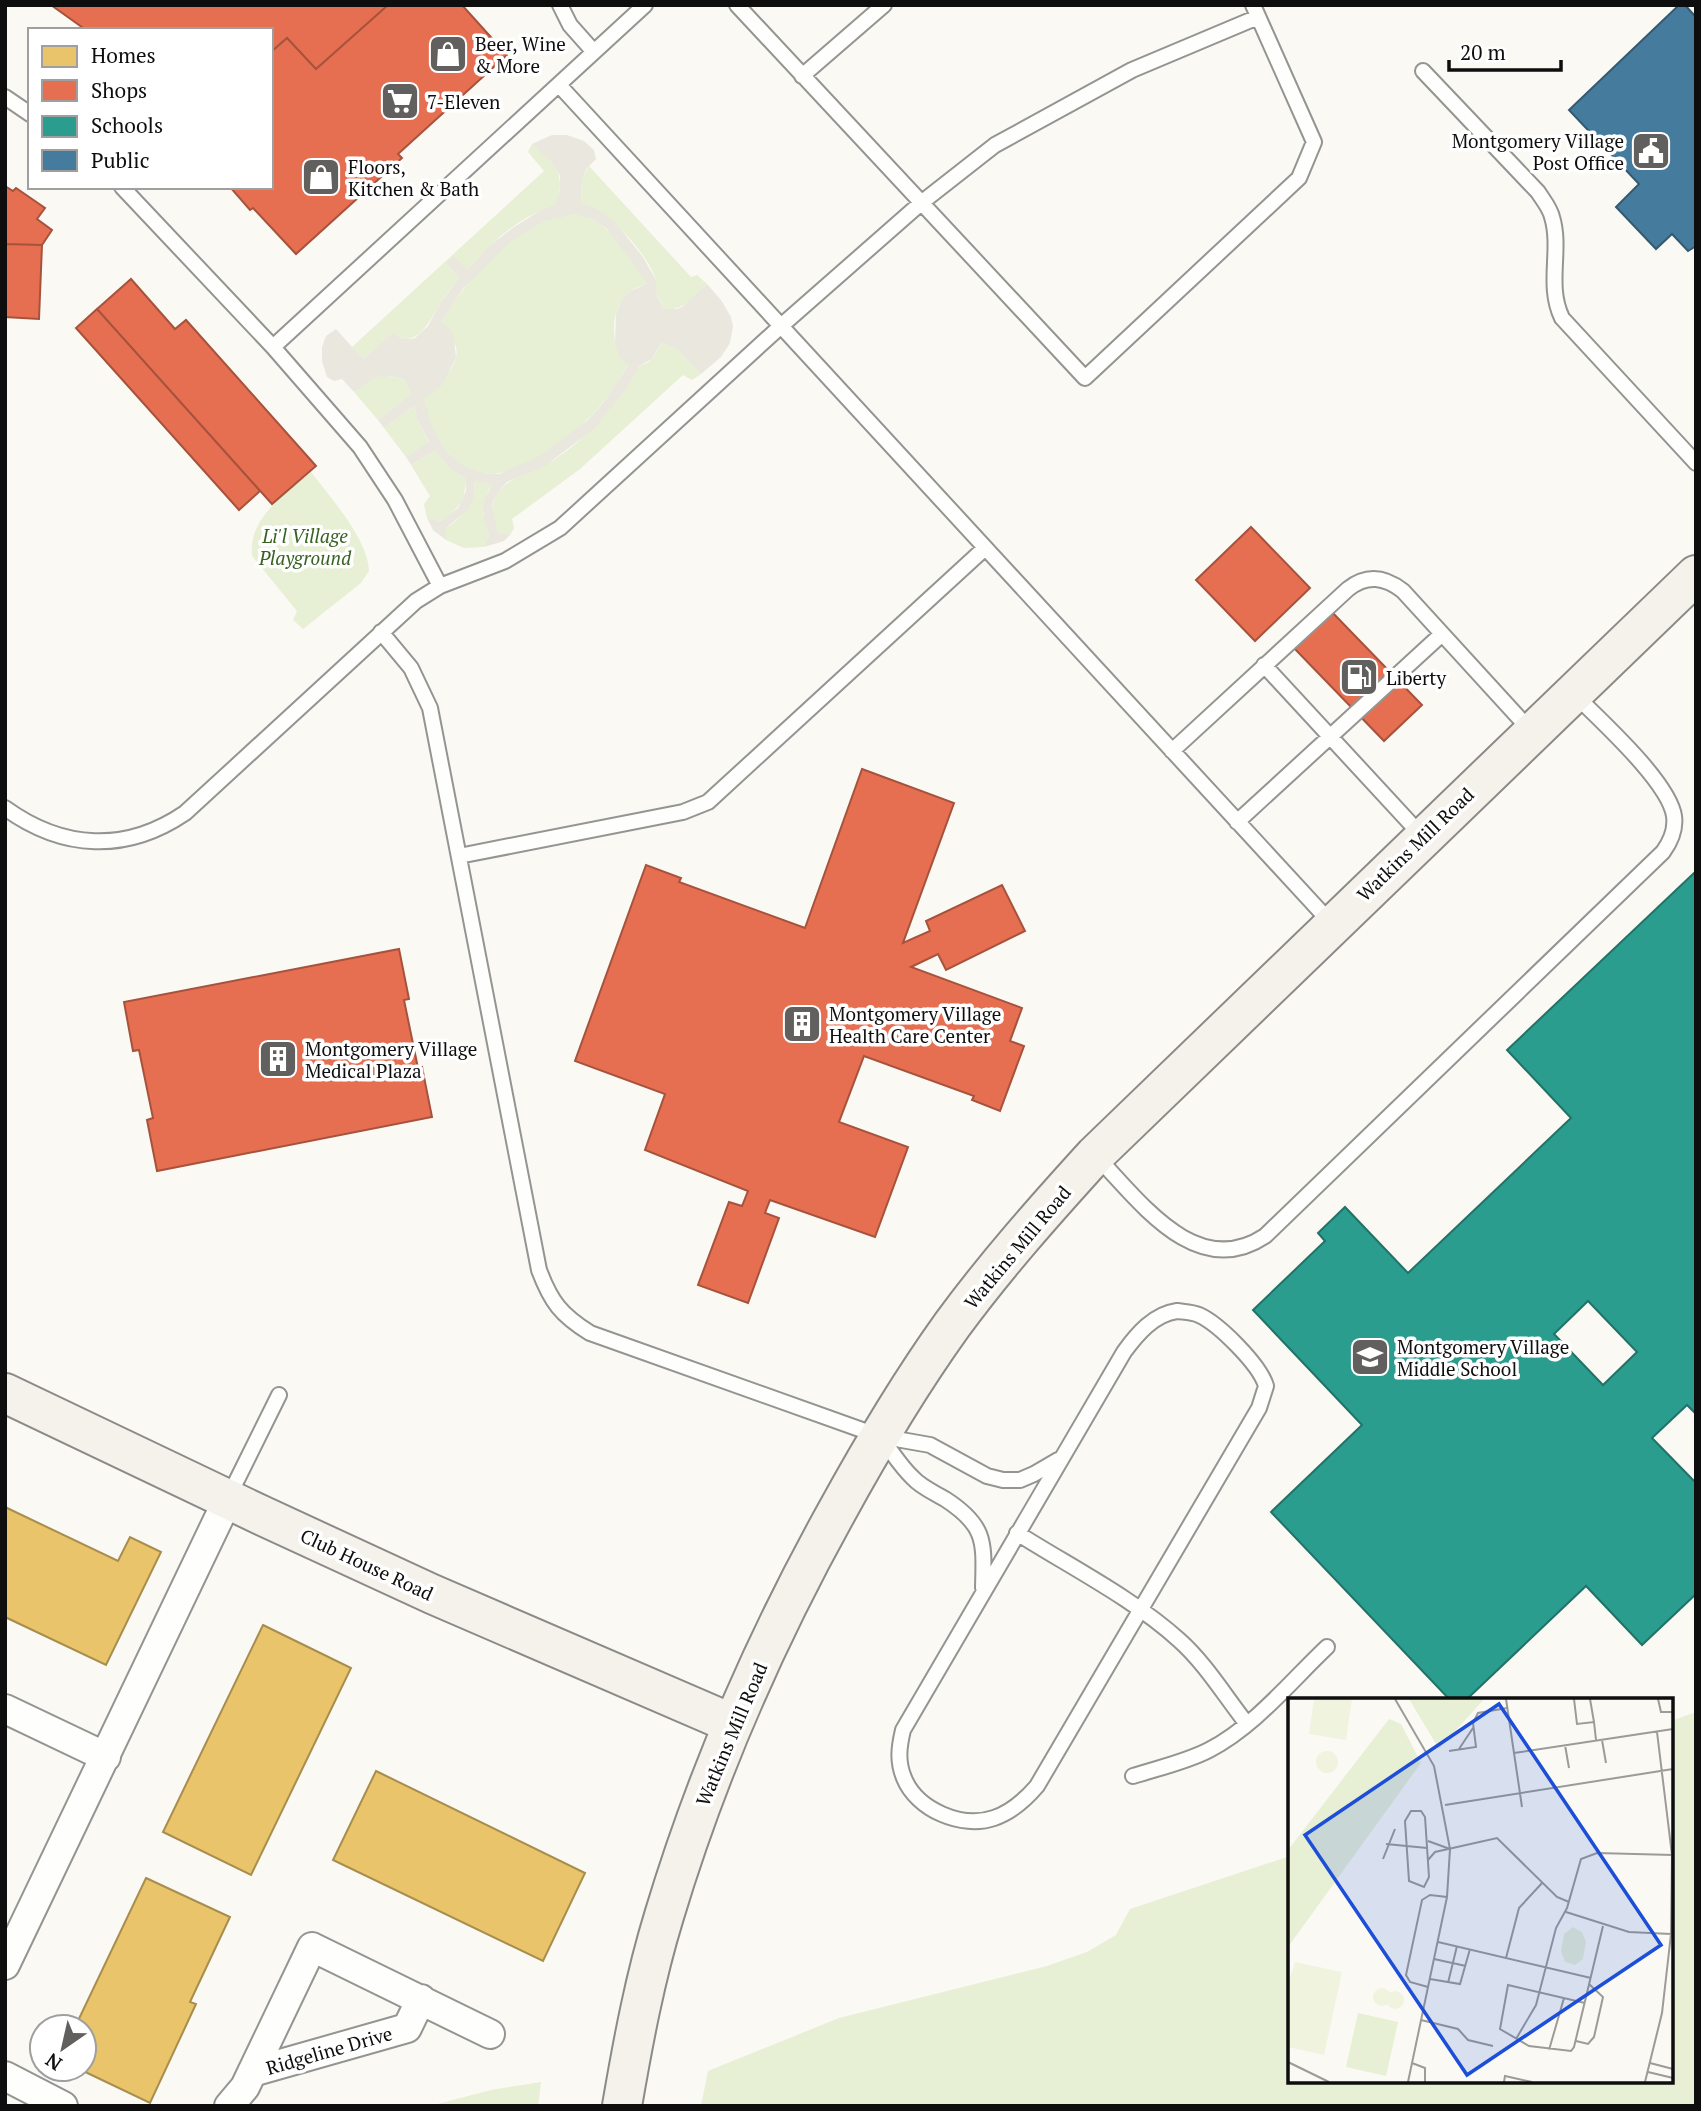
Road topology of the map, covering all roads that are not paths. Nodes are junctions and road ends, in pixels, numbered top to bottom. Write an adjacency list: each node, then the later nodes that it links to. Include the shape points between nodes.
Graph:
1 (560, 5): 6 (lane, via 570,25)
2 (645, 5): 6 (lane)
3 (737, 5): 8 (lane)
4 (884, 5): 8 (lane)
5 (1256, 11): 13 (lane, via 1132,70 995,145); 13 (lane, via 1314,142 1299,178 1085,378)
6 (594, 52): 9 (lane)
7 (1423, 71): 16 (lane, via 1538,192 1552,213 1555,297 1562,317)
8 (802, 76): 13 (lane)
9 (559, 85): 14 (lane); 15 (lane)
10 (5, 97): 11 (lane)
11 (28, 113)
12 (124, 189): 15 (lane)
13 (921, 203): 14 (lane)
14 (781, 326): 17 (lane); 19 (lane, via 560,528 505,561)
15 (273, 347): 19 (lane, via 379,473)
16 (1696, 463)
17 (985, 548): 26 (lane); 30 (lane, via 708,802 683,812)
18 (1696, 575): 23 (street, Watkins Mill Road)
19 (440, 586): 20 (lane)
20 (381, 632): 27 (lane, via 185,813 151,833 116,841 78,839 43,829); 30 (lane, via 411,668 430,708)
21 (1441, 634): 22 (lane, via 1396,586 1367,579 1348,589); 24 (lane); 25 (lane)
22 (1264, 665): 25 (lane); 26 (lane)
23 (1573, 693): 24 (street, Watkins Mill Road); 32 (lane, via 1667,794 1675,824 1663,852 1255,1243 1216,1249 1189,1242 1166,1227)
24 (1532, 732): 29 (street, Watkins Mill Road)
25 (1330, 736): 28 (lane); 29 (lane)
26 (1172, 751): 28 (lane)
27 (5, 808)
28 (1237, 822): 31 (lane)
29 (1423, 837): 31 (street, Watkins Mill Road)
30 (459, 856): 35 (lane, via 540,1270 557,1308 590,1333)
31 (1331, 925): 32 (street, Watkins Mill Road)
32 (1095, 1155): 35 (street, Watkins Mill Road, via 1018,1240 952,1326)
33 (5, 1392): 37 (street, Club House Road)
34 (279, 1395): 37 (lane)
35 (879, 1436): 36 (lane, via 930,1445 1003,1480 1020,1480); 39 (lane, via 913,1479 952,1504 978,1529 983,1543); 43 (street, Watkins Mill Road, via 796,1584)
36 (1062, 1457): 38 (lane); 40 (lane, via 1134,1339 1169,1312 1203,1317 1264,1379 1259,1408)
37 (228, 1499): 43 (street, Club House Road, via 432,1594); 45 (street)
38 (1017, 1534): 39 (lane); 40 (lane)
39 (984, 1590): 40 (lane, via 910,1714 899,1747 905,1780 915,1794 928,1807 962,1821 978,1822 1005,1814 1037,1786)
40 (1141, 1610): 44 (lane, via 1192,1652)
41 (1327, 1647): 44 (lane)
42 (5, 1709): 45 (street)
43 (733, 1724): 54 (street, Watkins Mill Road, via 663,1917)
44 (1247, 1724): 46 (lane, via 1208,1751)
45 (106, 1756): 47 (street)
46 (1133, 1776)
47 (5, 1965)
48 (421, 2000): 49 (street); 50 (street, Ridgeline Drive, via 407,2028); 50 (street, Ridgeline Drive, via 312,1947)
49 (490, 2034)
50 (252, 2072): 53 (street, Ridgeline Drive)
51 (5, 2076): 52 (street)
52 (63, 2106)
53 (229, 2106)
54 (622, 2106)

